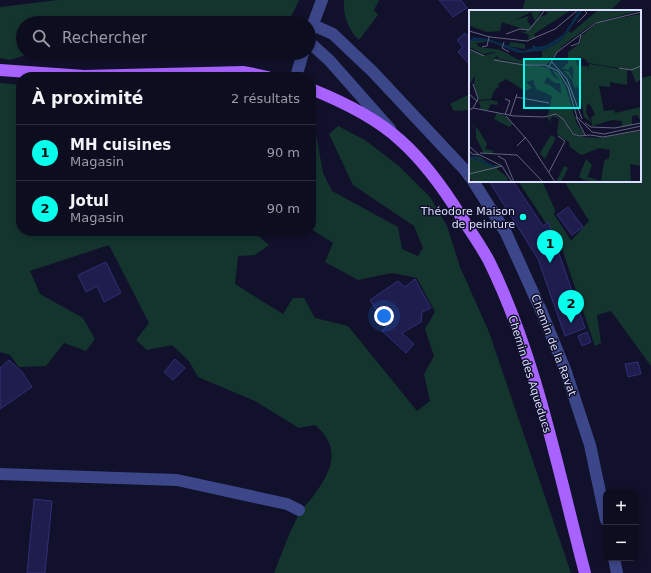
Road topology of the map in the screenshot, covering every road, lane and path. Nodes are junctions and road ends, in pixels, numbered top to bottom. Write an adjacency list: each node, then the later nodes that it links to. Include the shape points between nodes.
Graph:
1 (322, 0): 2 (street)
2 (316, 16)
3 (316, 31): 11 (street, via 333,34 373,72)
4 (316, 49): 10 (street)
5 (302, 60): 8 (street)
6 (0, 70): 7 (main road)
7 (28, 72)
8 (298, 72)
9 (316, 91): 10 (main road, Chemin des Aqueducs, via 366,116)
10 (399, 139): 17 (main road, Chemin des Aqueducs, via 427,167 489,261 514,320 534,381)
11 (469, 176)
12 (473, 182): 14 (street, Chemin de la Ravat, via 491,207 509,240 566,372 590,445)
13 (0, 474): 15 (street, via 177,480 287,504)
14 (603, 506)
15 (299, 510)
16 (615, 561): 18 (street)
17 (585, 573)
18 (617, 573)

